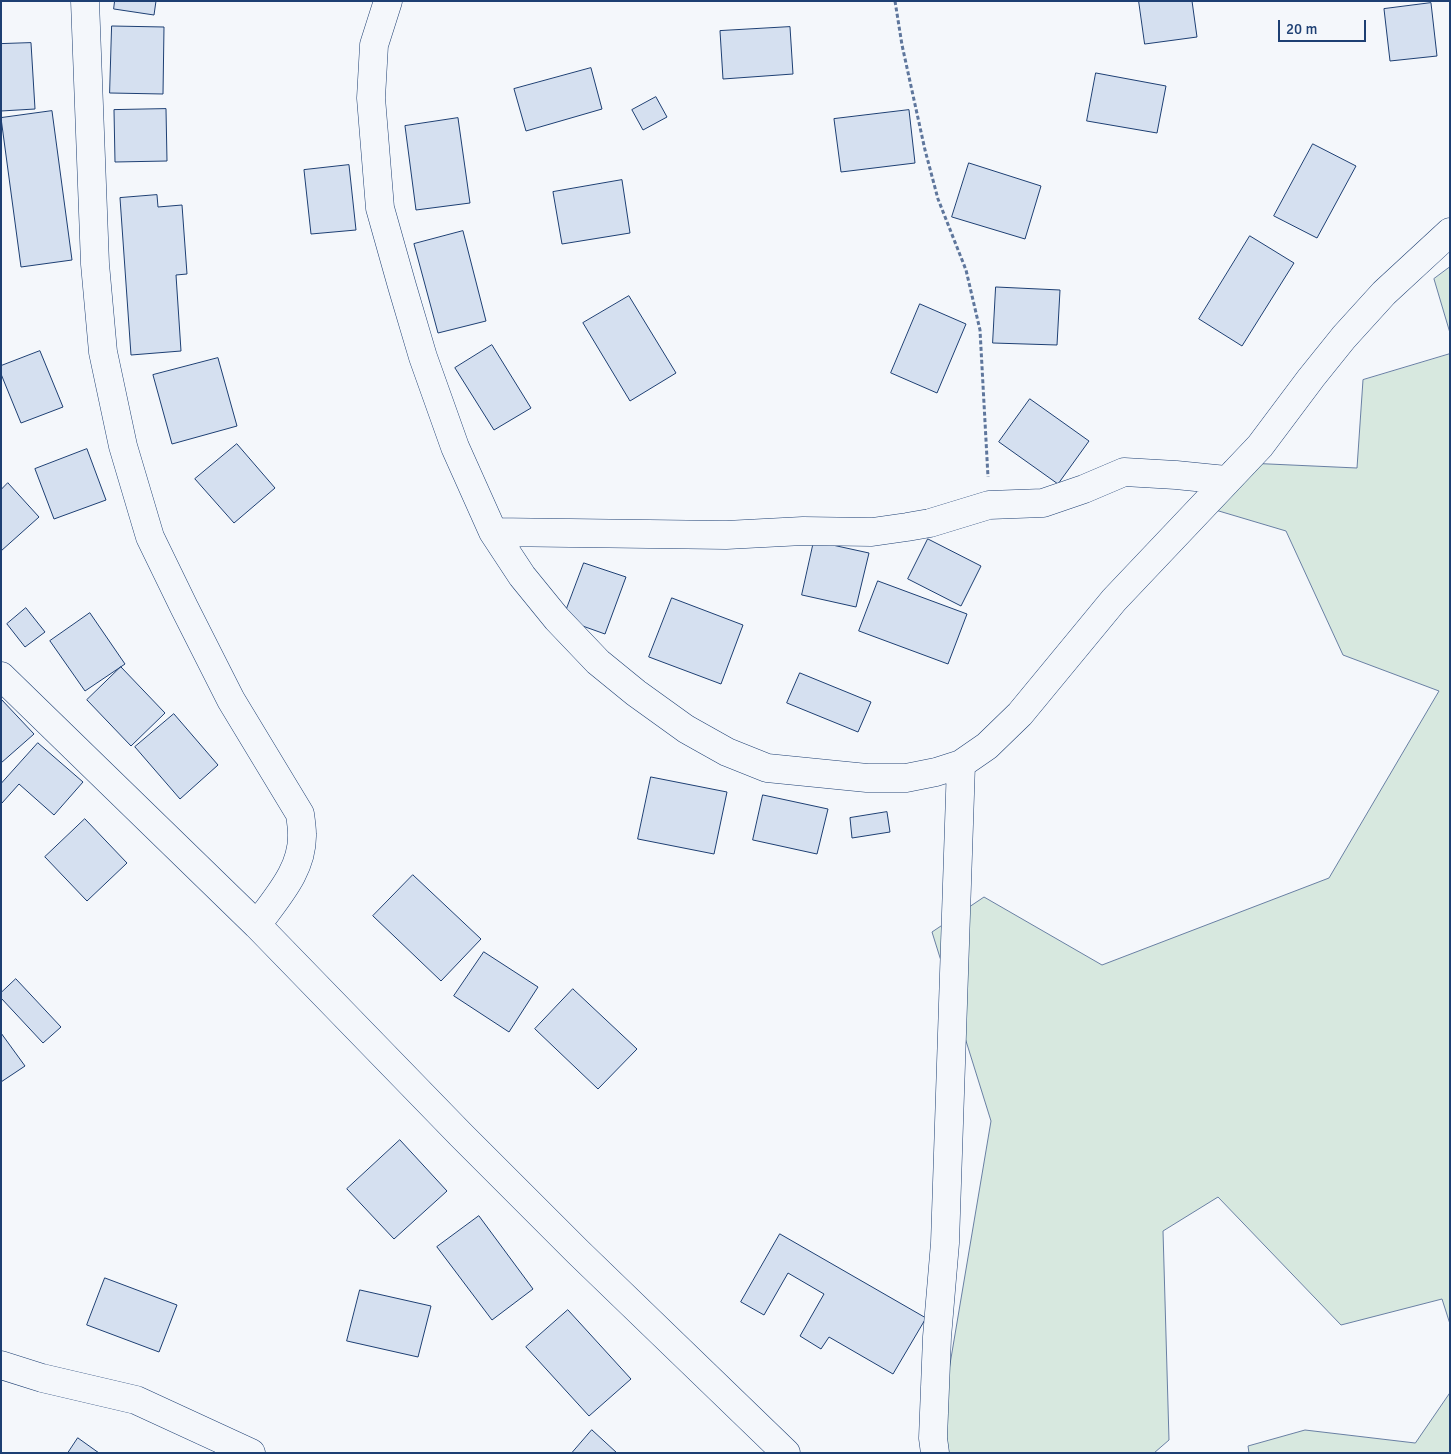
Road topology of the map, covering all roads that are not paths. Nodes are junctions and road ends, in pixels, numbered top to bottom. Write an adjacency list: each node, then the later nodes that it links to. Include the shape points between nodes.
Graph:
1 (85, 1): 8 (street, via 103,352 123,446 150,536 184,607 231,700 300,814 303,835 298,861 292,876)
2 (388, 1): 5 (street, via 374,45 371,98 380,208 427,366 455,446)
3 (1450, 232): 4 (street, via 1344,337 1260,446)
4 (1226, 480): 5 (street, via 1124,472 1043,503 989,505 930,522 872,532 726,535); 7 (street, via 1114,600 1020,714 987,746)
5 (494, 532): 7 (street, via 522,576 598,662 686,729 727,752 767,768 867,778 906,778)
6 (1, 676): 8 (street)
7 (962, 764): 12 (street, via 945,1243 933,1438)
8 (257, 925): 11 (street, via 488,1163)
9 (1, 1365): 10 (street, via 136,1400)
10 (251, 1453)
11 (786, 1453)
12 (935, 1453)

